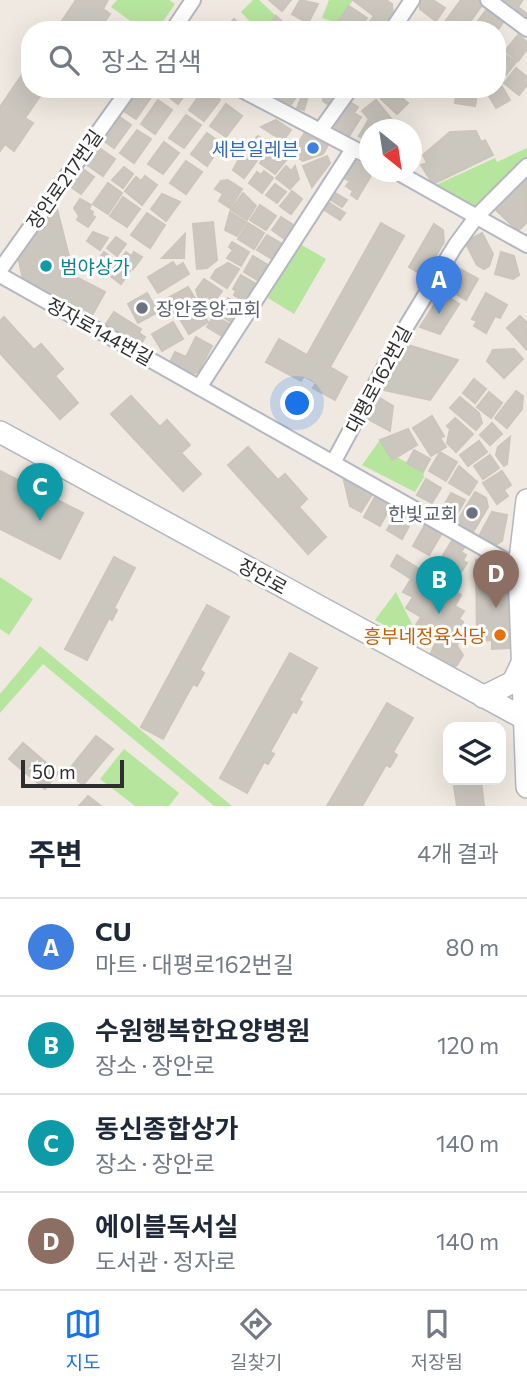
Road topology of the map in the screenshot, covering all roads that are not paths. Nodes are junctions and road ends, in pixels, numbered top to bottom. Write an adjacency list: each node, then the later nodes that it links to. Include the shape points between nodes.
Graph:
1 (193, 0): 4 (street)
2 (412, 0): 5 (street)
3 (488, 0): 6 (street)
4 (179, 21)
5 (398, 21)
6 (527, 29)
7 (123, 98): 17 (street, 장안로217번길)
8 (257, 98): 10 (street)
9 (343, 98): 10 (street)
10 (320, 131): 11 (street)
11 (353, 149): 12 (street); 19 (street)
12 (359, 152)
13 (527, 166): 15 (street, 대평로162번길)
14 (415, 182): 15 (street)
15 (477, 216): 16 (street); 21 (street, 대평로162번길, via 406,327)
16 (527, 245)
17 (0, 270)
18 (0, 275): 19 (street, 정자로144번길)
19 (200, 386): 21 (street, 정자로144번길)
20 (0, 432): 25 (main road, 장안로)
21 (334, 461): 23 (street, 정자로144번길)
22 (527, 500): 23 (main road)
23 (519, 568): 24 (main road)
24 (522, 663): 25 (main road, via 513,681); 26 (main road)
25 (483, 697): 26 (main road, 장안로)
26 (526, 719): 27 (main road)
27 (527, 788)

